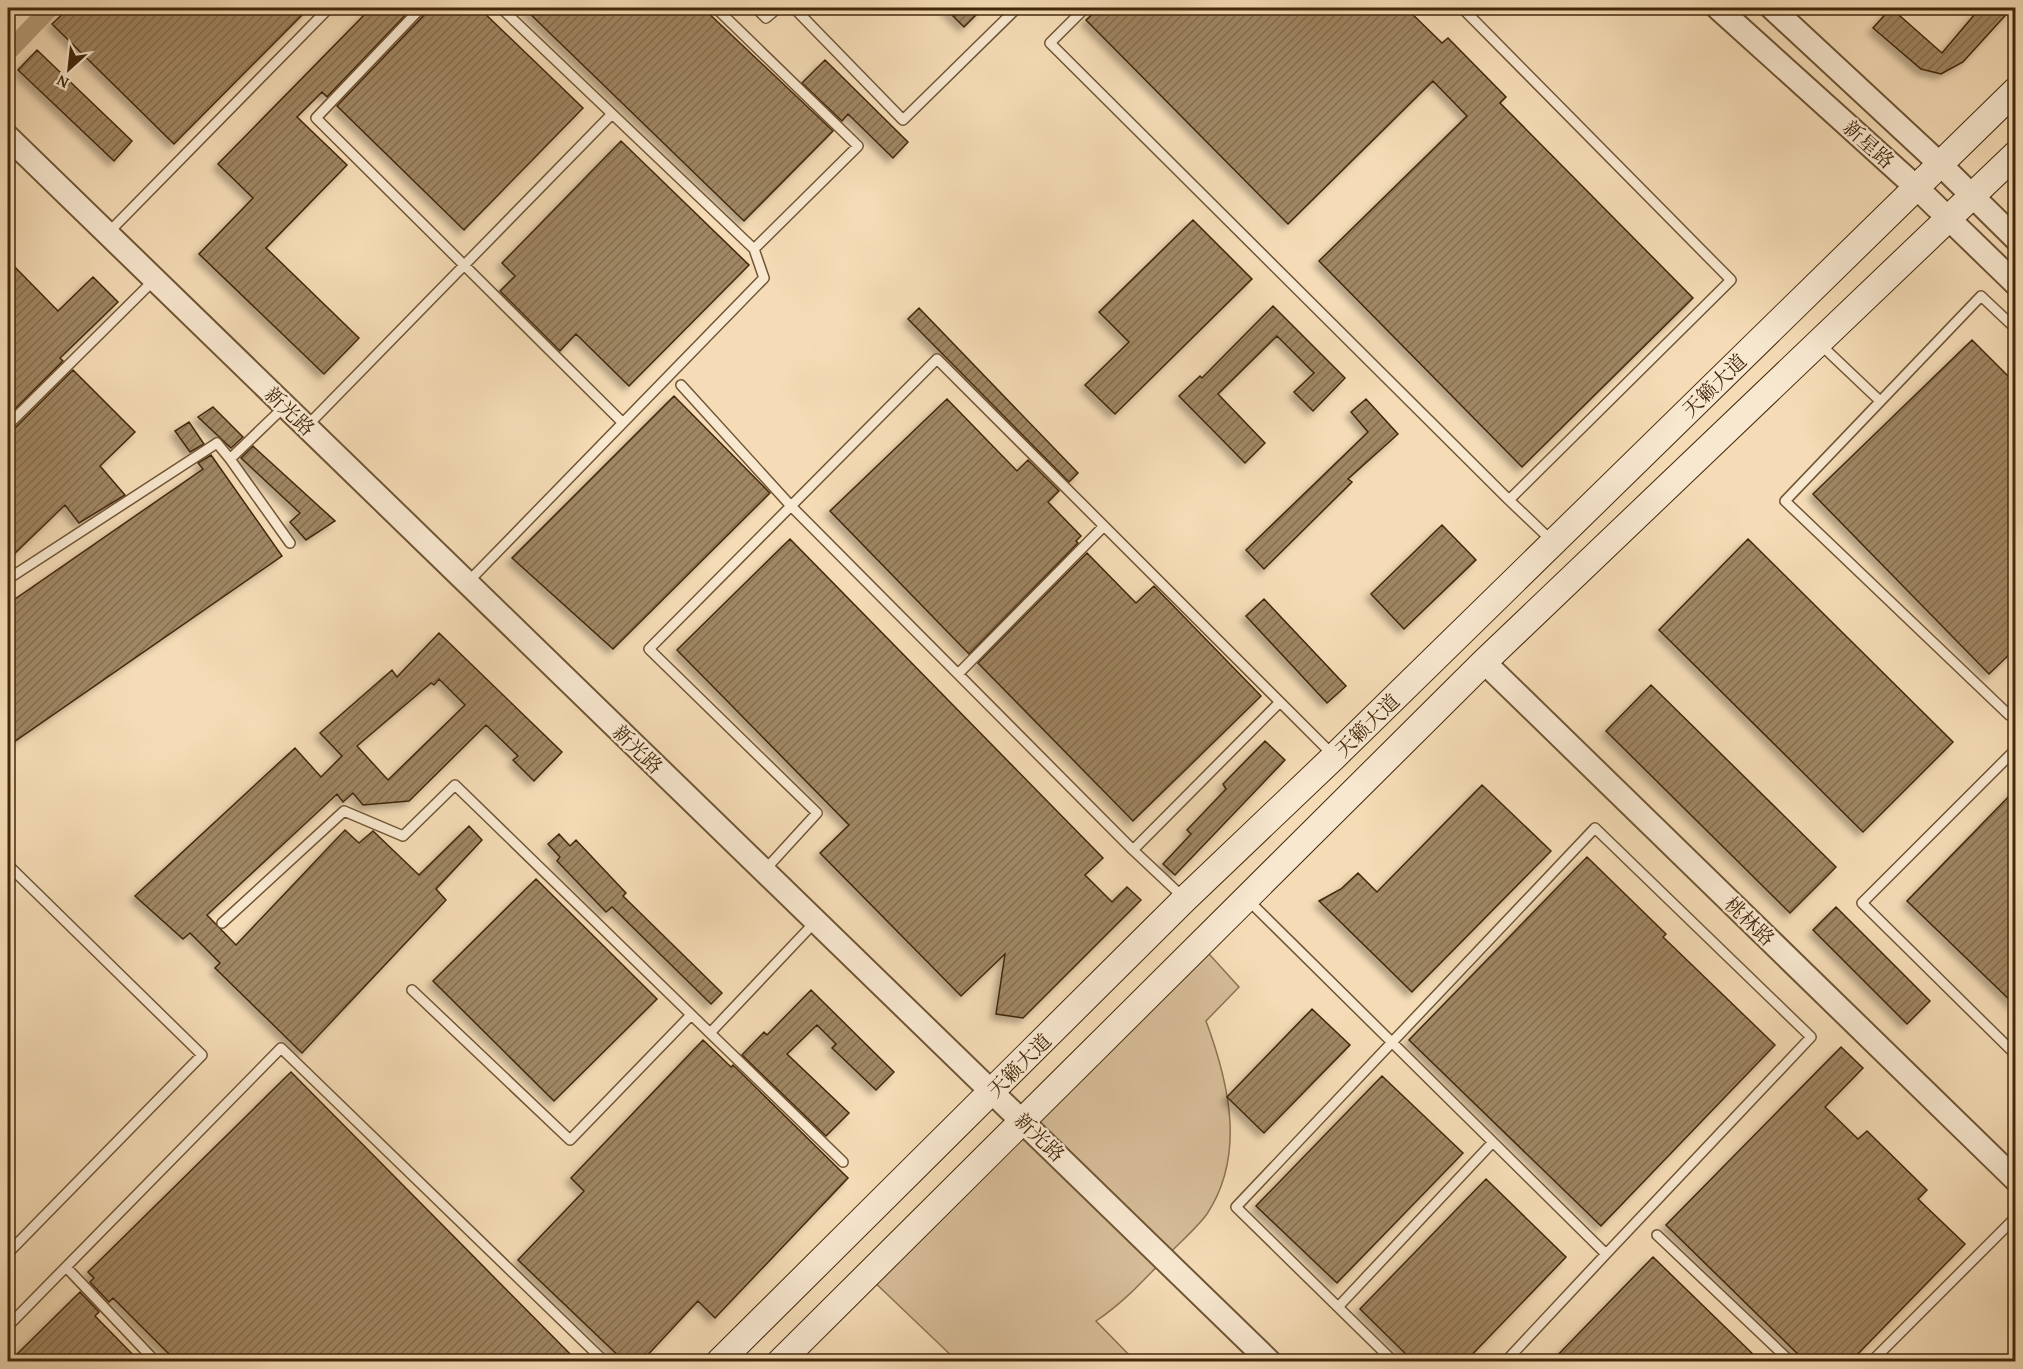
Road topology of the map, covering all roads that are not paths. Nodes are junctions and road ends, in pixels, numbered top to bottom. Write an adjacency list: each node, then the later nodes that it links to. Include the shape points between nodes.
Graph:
1 (329, 8): 21 (lane)
2 (421, 8): 24 (lane, via 316,118)
3 (501, 8): 14 (lane)
4 (716, 8): 23 (lane, via 858,146)
5 (756, 8): 6 (lane, via 766,18)
6 (778, 8)
7 (794, 8): 8 (lane, via 903,120)
8 (1017, 8)
9 (1084, 8): 36 (lane, via 1050,43)
10 (1462, 8): 36 (lane, via 1731,280)
11 (1718, 8): 18 (street, 新星路)
12 (1772, 8): 17 (street, 新星路)
13 (2016, 90): 17 (main road, 天籁大道)
14 (612, 114): 23 (lane); 24 (lane)
15 (8, 137): 21 (street, 新光路)
16 (2016, 154): 19 (main road, 天籁大道)
17 (1940, 164): 18 (main road, 天籁大道); 19 (street, 新星路)
18 (1916, 187): 20 (street, 新星路); 39 (main road, 天籁大道)
19 (1972, 196): 20 (main road, 天籁大道); 22 (street, 新星路)
20 (1948, 219): 26 (street, 新星路); 28 (main road, 天籁大道)
21 (107, 234): 25 (street, 新光路)
22 (2016, 239)
23 (754, 249): 32 (lane, via 764,278)
24 (464, 265): 32 (lane); 34 (lane)
25 (155, 279): 31 (street, 新光路); 33 (lane)
26 (2016, 284)
27 (2016, 329): 30 (lane, via 1981,296)
28 (1819, 343): 30 (lane); 43 (main road, 天籁大道)
29 (681, 385): 37 (lane)
30 (1880, 401): 46 (lane, via 1785,501 2009,715)
31 (285, 406): 34 (street, 新光路); 35 (lane)
32 (622, 423): 42 (lane)
33 (8, 425)
34 (306, 427): 42 (street, 新光路)
35 (230, 459): 40 (lane); 41 (lane, via 217,443)
36 (1509, 500): 39 (lane)
37 (791, 506): 38 (lane, via 937,359); 44 (lane); 51 (lane, via 649,649 817,813)
38 (1104, 526): 44 (lane); 45 (lane)
39 (1553, 542): 48 (main road, 天籁大道)
40 (290, 543)
41 (8, 579)
42 (466, 583): 51 (street, 新光路)
43 (1484, 662): 52 (main road, 天籁大道); 65 (street, 桃林路)
44 (958, 674): 49 (lane)
45 (1280, 702): 48 (lane); 49 (lane)
46 (2016, 709)
47 (2016, 750): 60 (lane, via 1862,903)
48 (1335, 756): 53 (main road, 天籁大道)
49 (1133, 850): 53 (lane)
50 (8, 865): 68 (lane, via 202,1055)
51 (764, 871): 54 (street, 新光路)
52 (1246, 898): 59 (lane); 62 (main road, 天籁大道)
53 (1185, 899): 61 (main road, 天籁大道)
54 (816, 921): 58 (lane); 61 (street, 新光路)
55 (222, 923): 57 (lane, via 344,811 403,837 455,785)
56 (412, 990): 57 (lane, via 570,1140)
57 (691, 1015): 58 (lane)
58 (710, 1033): 64 (lane)
59 (1392, 1042): 63 (lane); 69 (lane, via 1595,828 1811,1037); 71 (lane, via 1236,1207)
60 (2016, 1055)
61 (992, 1092): 62 (street, 新光路); 75 (main road, 天籁大道)
62 (1022, 1120): 76 (main road, 天籁大道); 77 (street, 新光路)
63 (1493, 1142): 69 (lane); 71 (lane)
64 (843, 1162)
65 (2016, 1180)
66 (2016, 1216): 81 (lane)
67 (1657, 1235): 80 (lane)
68 (8, 1253)
69 (1606, 1254): 79 (lane)
70 (66, 1267): 72 (lane); 73 (lane); 74 (lane, via 281,1048)
71 (1338, 1307): 78 (lane)
72 (8, 1326)
73 (156, 1362)
74 (605, 1362)
75 (719, 1362)
76 (780, 1362)
77 (1270, 1362)
78 (1394, 1362)
79 (1505, 1362)
80 (1791, 1362)
81 (1871, 1362)

